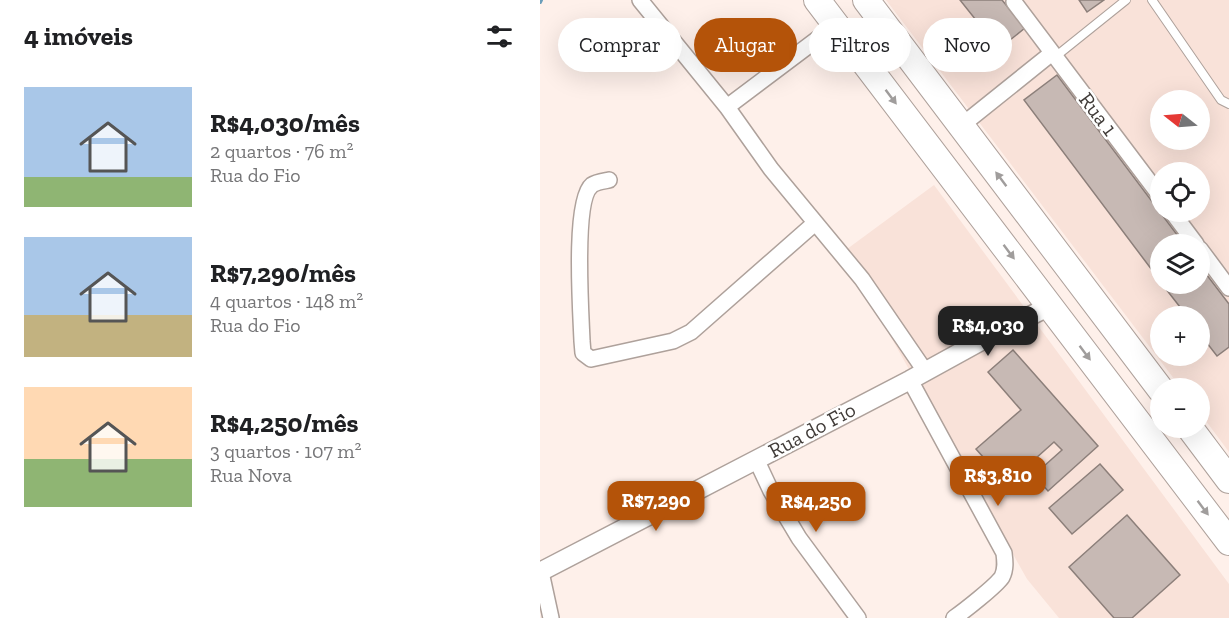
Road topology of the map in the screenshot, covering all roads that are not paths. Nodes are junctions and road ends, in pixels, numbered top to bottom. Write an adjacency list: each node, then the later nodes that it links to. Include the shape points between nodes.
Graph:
1 (640, 0): 12 (street)
2 (817, 0): 7 (highway)
3 (866, 0): 13 (highway)
4 (1126, 0): 9 (lane)
5 (1152, 0): 11 (lane, via 1221,100)
6 (1014, 2): 9 (street, Rua 1)
7 (831, 18)
8 (809, 45): 12 (street)
9 (1054, 55): 13 (street); 15 (street, Rua 1)
10 (872, 72): 21 (highway, one-way to 21)
11 (1229, 104)
12 (727, 107): 17 (street)
13 (961, 126): 23 (highway, one-way to 13)
14 (609, 180): 17 (street, via 592,185 582,205 582,341 583,354 591,359 673,341 691,332)
15 (1150, 182)
16 (1180, 222): 18 (street)
17 (815, 223): 22 (street, via 862,279)
18 (1189, 234)
19 (1210, 262): 20 (street)
20 (1229, 288)
21 (1050, 306): 22 (street, Rua do Fio); 27 (highway, one-way to 27)
22 (918, 375): 25 (street, Rua do Fio); 31 (street, via 1005,561 1004,572 996,583)
23 (1152, 378)
24 (1199, 438): 26 (highway)
25 (756, 459): 28 (street, Rua do Fio); 30 (street, via 783,513)
26 (1225, 465)
27 (1229, 542)
28 (540, 572): 29 (street)
29 (551, 618)
30 (858, 618)
31 (954, 618)

